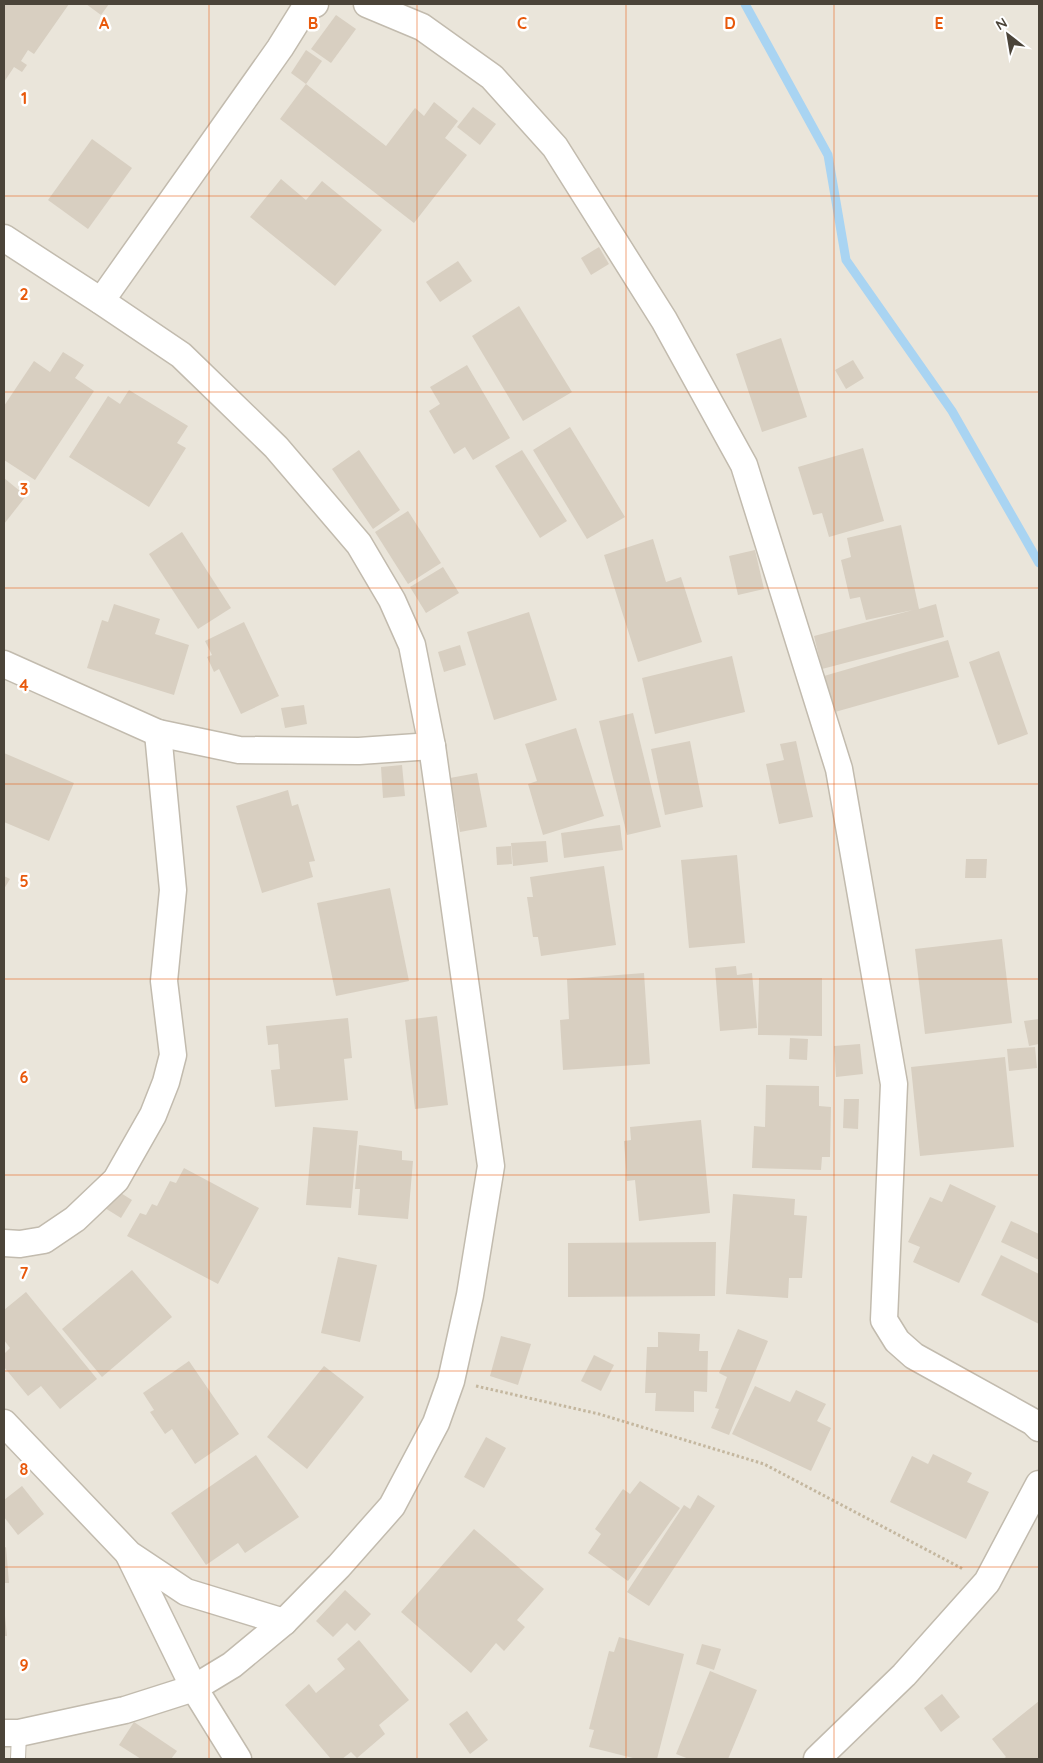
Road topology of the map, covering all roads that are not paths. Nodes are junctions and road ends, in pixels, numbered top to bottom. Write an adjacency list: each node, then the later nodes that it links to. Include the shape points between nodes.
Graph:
1 (315, 4): 4 (street, via 305,8)
2 (367, 4): 10 (street, via 422,27 492,77 556,147 664,320 744,465 839,769 894,1084 884,1320 897,1341 914,1356)
3 (4, 238): 4 (street)
4 (101, 301): 7 (street, via 181,356 276,447 359,544 392,600 412,645)
5 (4, 664): 6 (street)
6 (158, 733): 7 (street, via 239,750 359,751); 8 (street, via 173,890 164,981 173,1055 166,1082 153,1115 116,1180 75,1219 44,1240)
7 (432, 746): 13 (street, via 492,1166 470,1295 451,1381 436,1422 392,1506)
8 (4, 1243)
9 (4, 1423): 12 (street)
10 (1039, 1428)
11 (1039, 1484): 18 (street, via 987,1582 904,1675)
12 (129, 1554): 13 (street, via 186,1592); 14 (street)
13 (284, 1622): 14 (street, via 232,1664)
14 (194, 1688): 15 (street, via 125,1710); 17 (street)
15 (11, 1733): 16 (lane)
16 (18, 1759)
17 (238, 1759)
18 (817, 1759)

